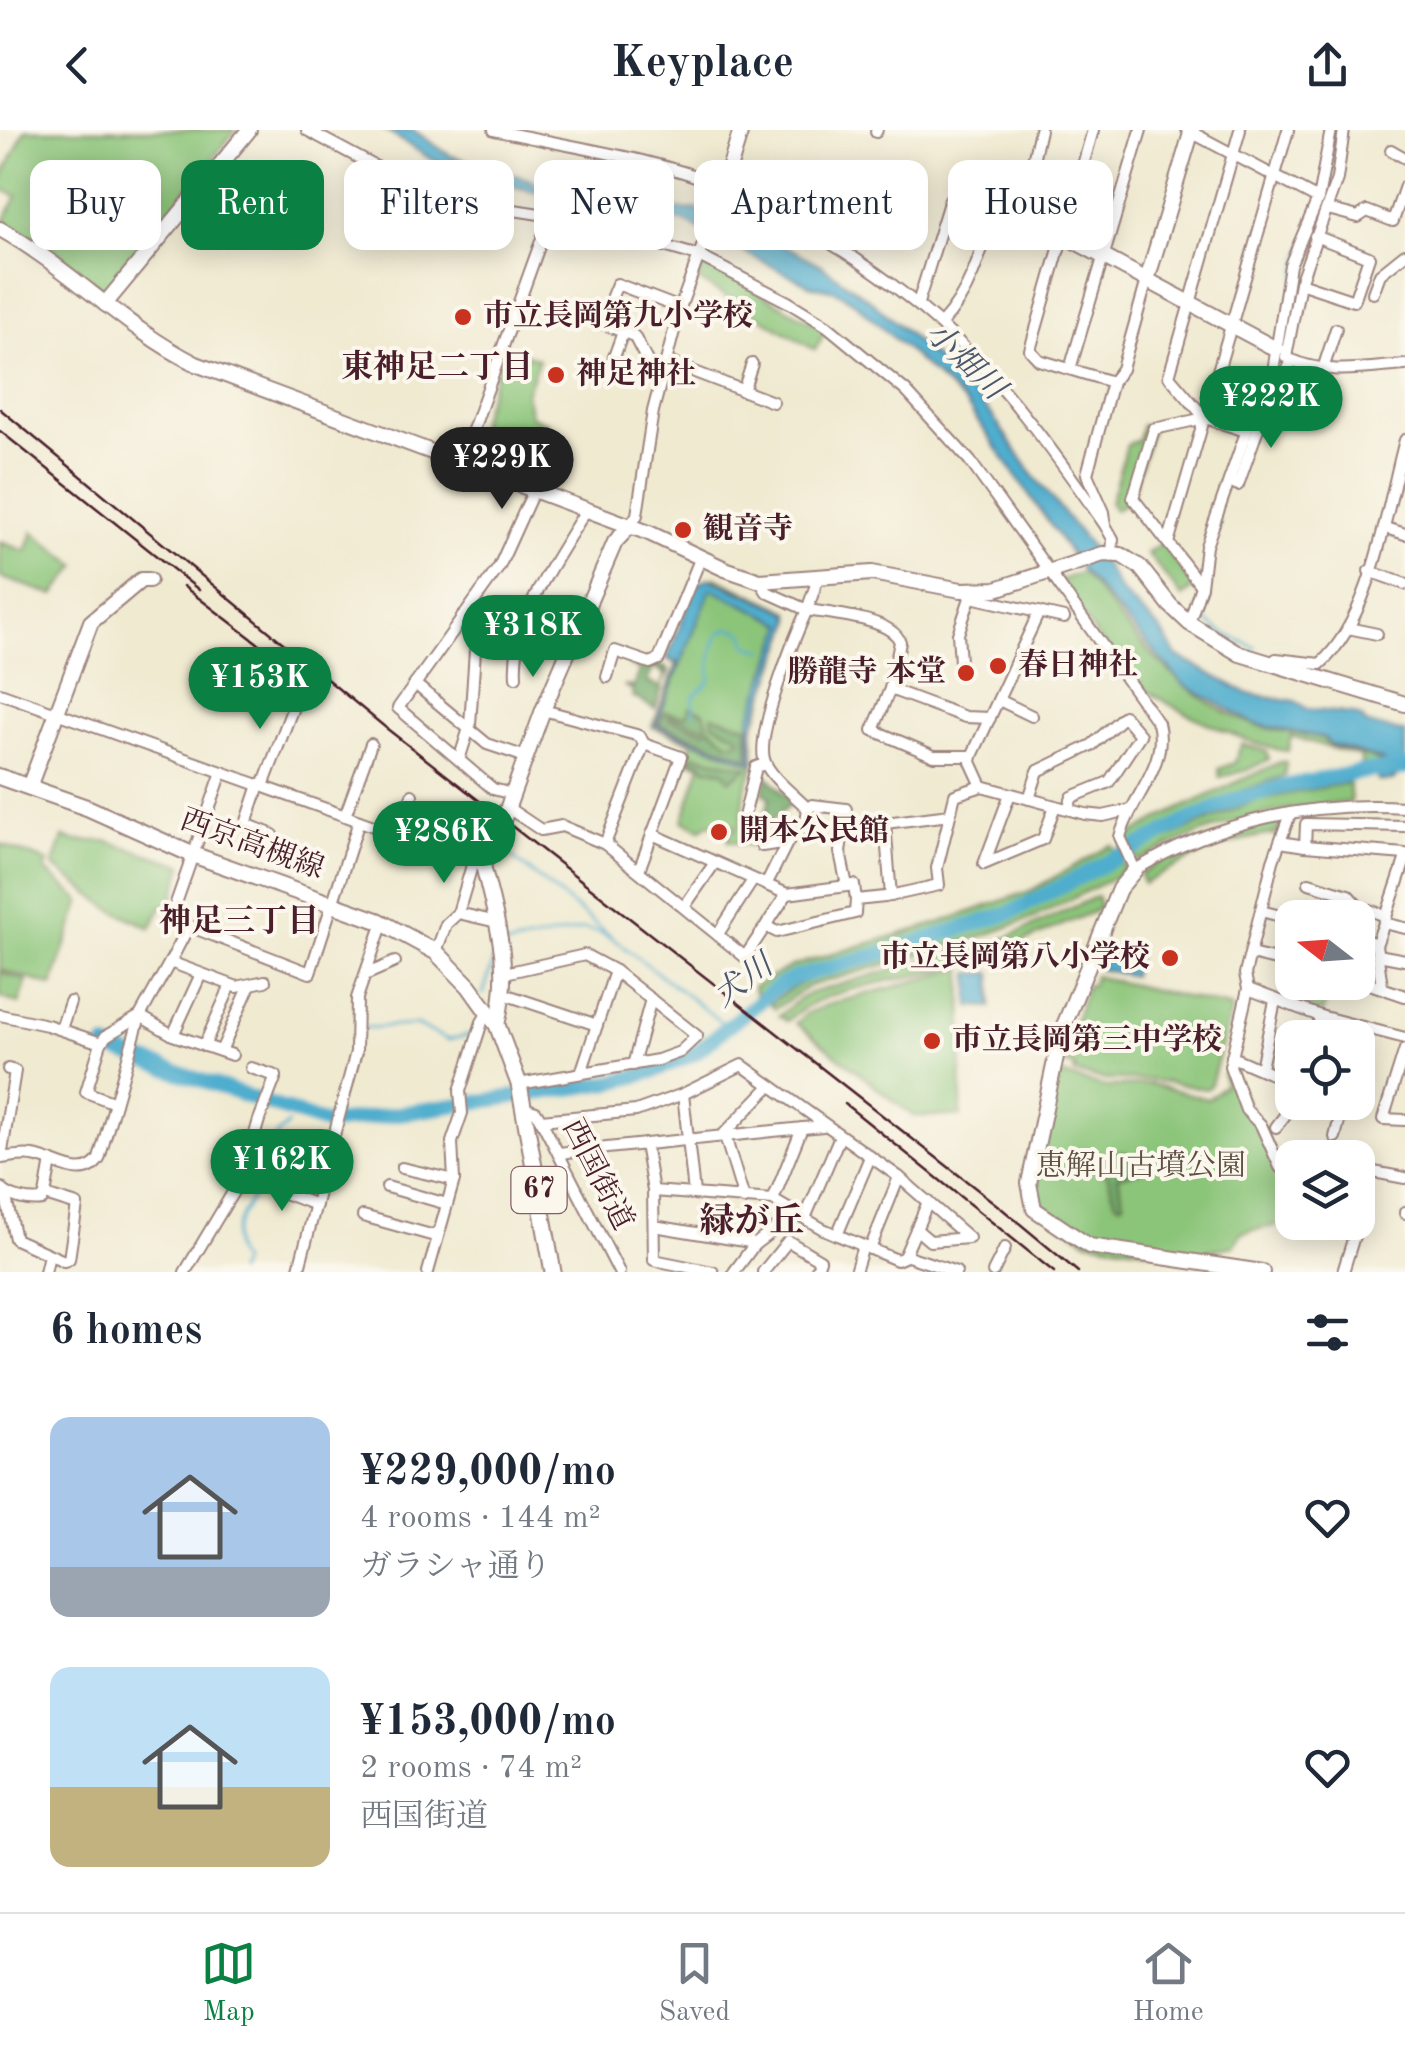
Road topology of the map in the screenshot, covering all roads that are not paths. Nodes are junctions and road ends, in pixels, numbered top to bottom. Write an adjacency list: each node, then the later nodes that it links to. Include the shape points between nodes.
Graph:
1 (249, 130): 42 (street)
2 (307, 130): 25 (street, via 445,194)
3 (494, 130): 20 (street, via 599,151)
4 (742, 130): 16 (street)
5 (1040, 130): 17 (street)
6 (1093, 130): 18 (street)
7 (1141, 130): 37 (street)
8 (1240, 130): 14 (street)
9 (1288, 130): 19 (street)
10 (1332, 130): 22 (street)
11 (1344, 130): 24 (street)
12 (1190, 131): 14 (street); 38 (street)
13 (1391, 150): 15 (street)
14 (1232, 154): 19 (street); 41 (street)
15 (1405, 158)
16 (732, 160)
17 (1033, 160)
18 (1085, 160)
19 (1274, 176): 22 (street); 46 (street)
20 (694, 182)
21 (1405, 186): 24 (street, via 1393,220)
22 (1318, 198): 49 (street, via 1290,266)
23 (948, 206): 43 (street)
24 (1328, 209): 27 (street)
25 (534, 213)
26 (0, 229): 42 (street)
27 (1315, 236): 39 (street); 39 (street, via 1369,257 1354,301)
28 (674, 247): 35 (street)
29 (538, 250): 63 (street)
30 (701, 250): 35 (street)
31 (842, 250): 43 (street)
32 (982, 250): 45 (street)
33 (1060, 250): 54 (street, via 1030,350 1039,360)
34 (1091, 250): 37 (street)
35 (700, 254): 44 (street); 74 (street, via 826,326 906,391 970,461)
36 (1405, 254): 40 (street, via 1380,274)
37 (1104, 257): 38 (street); 54 (street)
38 (1148, 280): 41 (street); 56 (street, via 1122,370)
39 (1300, 283): 49 (street)
40 (1373, 293)
41 (1190, 303): 46 (street); 60 (street, via 1169,376)
42 (106, 304): 63 (street, via 196,364)
43 (918, 304): 45 (street)
44 (680, 308): 48 (street, via 617,284 601,323); 50 (street)
45 (941, 324): 67 (street, via 1017,403)
46 (1232, 325): 49 (street); 60 (street)
47 (1336, 330): 55 (street)
48 (623, 332): 53 (street); 57 (street, via 634,336)
49 (1285, 356): 55 (street); 61 (street); 64 (street, via 1238,484)
50 (666, 361): 57 (street); 58 (street)
51 (752, 364): 58 (street)
52 (1405, 365): 55 (street)
53 (610, 368)
54 (1070, 369): 56 (street)
55 (1323, 370)
56 (1112, 382): 67 (street, via 1088,474)
57 (660, 385): 68 (street)
58 (743, 390): 59 (street)
59 (773, 402)
60 (1205, 418): 61 (street); 71 (street); 71 (street, via 1154,429 1138,481 1134,498)
61 (1246, 431): 64 (street)
62 (1405, 440): 69 (street)
63 (461, 464): 65 (street)
64 (1228, 481): 80 (street, via 1206,546)
65 (533, 492): 66 (street); 85 (street, via 498,567)
66 (586, 510): 68 (street); 82 (street)
67 (1105, 525): 72 (street)
68 (630, 526): 73 (street); 88 (street, via 615,542)
69 (1386, 528): 70 (street); 75 (street)
70 (1405, 534)
71 (1168, 543): 80 (street)
72 (1112, 553): 74 (street); 87 (street, via 1140,567)
73 (701, 557): 78 (street); 94 (street, via 660,659 650,663 614,651)
74 (1051, 572): 81 (street); 125 (street, via 1158,723 1159,753)
75 (1370, 572): 79 (street); 89 (street)
76 (820, 576): 78 (street); 81 (street, via 878,574); 83 (street)
77 (149, 580): 102 (street, via 91,622)
78 (760, 581): 83 (street, via 767,592)
79 (1405, 584)
80 (1202, 586): 87 (street)
81 (971, 594): 84 (street); 91 (street, via 958,634)
82 (532, 607): 88 (street); 93 (street)
83 (807, 610): 96 (street, via 895,632 900,642); 111 (street, via 780,677)
84 (1039, 612): 86 (street); 99 (street)
85 (462, 617): 95 (street); 105 (street, via 476,635)
86 (1064, 618)
87 (1189, 623): 92 (street)
88 (581, 624): 101 (street)
89 (1348, 628): 90 (street); 92 (street, via 1320,664 1275,658)
90 (1377, 634)
91 (960, 662)
92 (1267, 664): 100 (street)
93 (516, 677)
94 (607, 677)
95 (415, 684): 105 (street); 110 (street, via 398,708)
96 (890, 689): 104 (street, via 965,717); 108 (street, via 873,730 934,756)
97 (0, 692): 102 (street)
98 (298, 694): 114 (street)
99 (999, 700): 103 (street); 104 (street)
100 (1405, 704)
101 (543, 710): 107 (street, via 640,736); 109 (street)
102 (57, 713): 112 (street); 116 (street)
103 (1032, 716)
104 (990, 718): 108 (street)
105 (469, 728): 109 (street, via 487,744); 110 (street)
106 (371, 744): 128 (street)
107 (644, 744): 133 (street, via 681,757); 137 (street)
108 (972, 756): 115 (street)
109 (526, 757): 120 (street)
110 (459, 760): 120 (street)
111 (765, 764): 123 (street); 130 (street, via 756,766)
112 (222, 772): 114 (street); 140 (street)
113 (0, 777): 116 (main road, 西京高槻線 / 67)
114 (261, 786): 128 (street); 134 (street, via 246,824)
115 (982, 786): 117 (street); 127 (street, via 955,795)
116 (29, 787): 140 (main road, 西京高槻線 / 67)
117 (1010, 794): 119 (street); 121 (street, via 984,864 1043,839)
118 (412, 795): 132 (street)
119 (1029, 799): 121 (street); 124 (street, via 1038,771 1092,745 1124,716 1140,736 1109,782 1072,797)
120 (510, 801): 137 (street, via 541,830 562,826); 142 (street)
121 (1054, 806): 124 (street)
122 (1405, 806): 126 (street)
123 (808, 808): 135 (street, via 806,826); 149 (street, via 846,810 840,852)
124 (1068, 810): 125 (street, via 1103,816)
125 (1131, 810): 144 (street, via 1121,842)
126 (1290, 814): 136 (street); 144 (street, via 1204,834)
127 (950, 815): 152 (street, via 939,885); 152 (street, via 884,823)
128 (345, 816): 129 (street)
129 (359, 821): 132 (street); 154 (street)
130 (743, 821)
131 (1405, 826): 139 (street, via 1306,824)
132 (397, 834): 142 (street)
133 (652, 834): 143 (street); 145 (street)
134 (273, 835)
135 (788, 842): 138 (street); 148 (street)
136 (1280, 842): 139 (street); 156 (street)
137 (605, 844): 145 (street)
138 (762, 846)
139 (1305, 846): 141 (street)
140 (191, 854): 154 (main road, 西京高槻線 / 67); 162 (street, via 175,906)
141 (1405, 857): 150 (street)
142 (478, 863): 157 (street); 161 (street)
143 (714, 864): 146 (street); 155 (street)
144 (1134, 867): 273 (street, via 1060,1033 1030,1202 1088,1246)
145 (639, 870): 155 (street)
146 (753, 880): 148 (street); 165 (street)
147 (1309, 882): 159 (street, via 1348,895)
148 (766, 886): 151 (street)
149 (846, 886): 151 (street); 153 (street, via 854,885)
150 (1400, 891): 159 (street)
151 (787, 894): 163 (street)
152 (891, 896): 153 (street)
153 (856, 900): 163 (street, via 856,913 777,932)
154 (332, 904): 160 (main road, 西京高槻線 / 67); 162 (street, via 310,973)
155 (684, 907): 165 (street)
156 (1261, 911): 158 (street); 168 (street)
157 (458, 913): 161 (street); 167 (street, via 446,924)
158 (1275, 915)
159 (1385, 919): 164 (street); 166 (street)
160 (383, 922): 167 (main road, 西京高槻線 / 67); 178 (street)
161 (497, 922): 176 (street)
162 (189, 926): 172 (street)
163 (767, 926): 169 (street)
164 (1405, 928)
165 (718, 934): 169 (street)
166 (1377, 950): 171 (street); 183 (street)
167 (436, 952): 193 (main road, 西京高槻線 / 67)
168 (1251, 954): 170 (street); 184 (street)
169 (745, 957): 174 (street)
170 (1275, 960)
171 (1405, 960)
172 (170, 962): 177 (street); 191 (street)
173 (396, 962): 178 (street)
174 (752, 968)
175 (615, 972): 176 (street, via 585,955); 187 (street); 196 (street)
176 (506, 973): 185 (street)
177 (201, 974): 181 (street); 199 (street)
178 (365, 975): 246 (street, via 357,998 356,1052)
179 (265, 982): 182 (street)
180 (1375, 984): 183 (street)
181 (231, 985): 182 (street); 202 (street)
182 (250, 985): 202 (street, via 226,1053)
183 (1382, 986): 186 (street)
184 (1248, 989): 188 (street); 204 (street)
185 (504, 994): 193 (street); 196 (street)
186 (1405, 996)
187 (651, 1000): 205 (street); 205 (street, via 697,1036 680,1052)
188 (1275, 1001): 192 (street); 207 (street)
189 (70, 1002): 197 (street)
190 (0, 1015): 197 (street)
191 (140, 1016): 199 (street); 201 (street); 214 (street)
192 (1320, 1016): 194 (street); 195 (street)
193 (493, 1019): 213 (main road, 西京高槻線 / 67); 237 (street, via 482,1022 467,1066 452,1142)
194 (1319, 1020)
195 (1336, 1020)
196 (597, 1025): 209 (street)
197 (61, 1029): 201 (street)
198 (1375, 1030): 200 (street)
199 (173, 1035): 202 (street)
200 (1405, 1038)
201 (101, 1042): 214 (street, via 86,1092)
202 (204, 1046)
203 (1405, 1049): 218 (street, via 1383,1119)
204 (1232, 1057): 207 (street); 228 (street, via 1246,1110 1261,1124)
205 (632, 1065): 209 (street)
206 (252, 1068): 235 (street, via 276,1076)
207 (1261, 1068): 210 (street)
208 (8, 1069): 230 (street, via 14,1070)
209 (581, 1074): 213 (street)
210 (1275, 1075)
211 (770, 1086): 212 (street, via 742,1065); 219 (street); 222 (street)
212 (682, 1094): 215 (street, via 636,1111); 225 (street)
213 (522, 1095): 215 (street, 西国街道); 264 (main road, 西京高槻線 / 67)
214 (115, 1103): 231 (street, via 93,1167 83,1171)
215 (541, 1120): 227 (street, 西国街道)
216 (1282, 1120): 220 (street)
217 (1338, 1120): 224 (street)
218 (1405, 1120)
219 (824, 1126): 221 (street); 223 (street)
220 (1276, 1127)
221 (802, 1128): 222 (street); 244 (street)
222 (723, 1136): 225 (street); 243 (street)
223 (840, 1136): 229 (street); 249 (street)
224 (1335, 1136)
225 (687, 1139): 226 (street); 241 (street)
226 (645, 1144): 227 (street); 240 (street)
227 (558, 1153): 265 (street, 西国街道)
228 (1275, 1155)
229 (870, 1157): 234 (street); 253 (street)
230 (0, 1158): 231 (street)
231 (51, 1161): 242 (street)
232 (402, 1168): 237 (street)
233 (1375, 1172): 236 (street)
234 (899, 1176): 245 (street); 256 (street)
235 (242, 1177): 246 (street); 261 (street)
236 (1405, 1178)
237 (454, 1180): 247 (street)
238 (387, 1187): 247 (street)
239 (2, 1190): 242 (street, via 37,1201); 259 (street, via 15,1239)
240 (653, 1191): 241 (street); 250 (street)
241 (694, 1194): 243 (street)
242 (45, 1196): 259 (street, via 77,1206 69,1259)
243 (744, 1199): 244 (street)
244 (773, 1200): 249 (street)
245 (928, 1202): 251 (street); 251 (street, via 968,1238 930,1241)
246 (316, 1204): 262 (street)
247 (447, 1204): 252 (street)
248 (363, 1216): 252 (street, via 431,1236)
249 (800, 1216): 253 (street); 255 (street)
250 (654, 1226): 255 (street); 266 (street, via 654,1260)
251 (916, 1229): 258 (street)
252 (440, 1232): 263 (street)
253 (837, 1235): 256 (street)
254 (1353, 1240): 274 (street)
255 (754, 1245): 267 (street)
256 (867, 1248): 258 (street, via 896,1260); 270 (street)
257 (1005, 1248): 272 (street)
258 (905, 1254): 271 (street)
259 (49, 1256): 260 (street)
260 (45, 1272)
261 (185, 1272)
262 (298, 1272)
263 (428, 1272)
264 (553, 1272)
265 (620, 1272)
266 (714, 1272)
267 (734, 1272)
268 (763, 1272): 269 (street, via 788,1242 820,1260)
269 (816, 1272)
270 (855, 1272)
271 (956, 1272)
272 (993, 1272)
273 (1262, 1272)
274 (1343, 1272)

